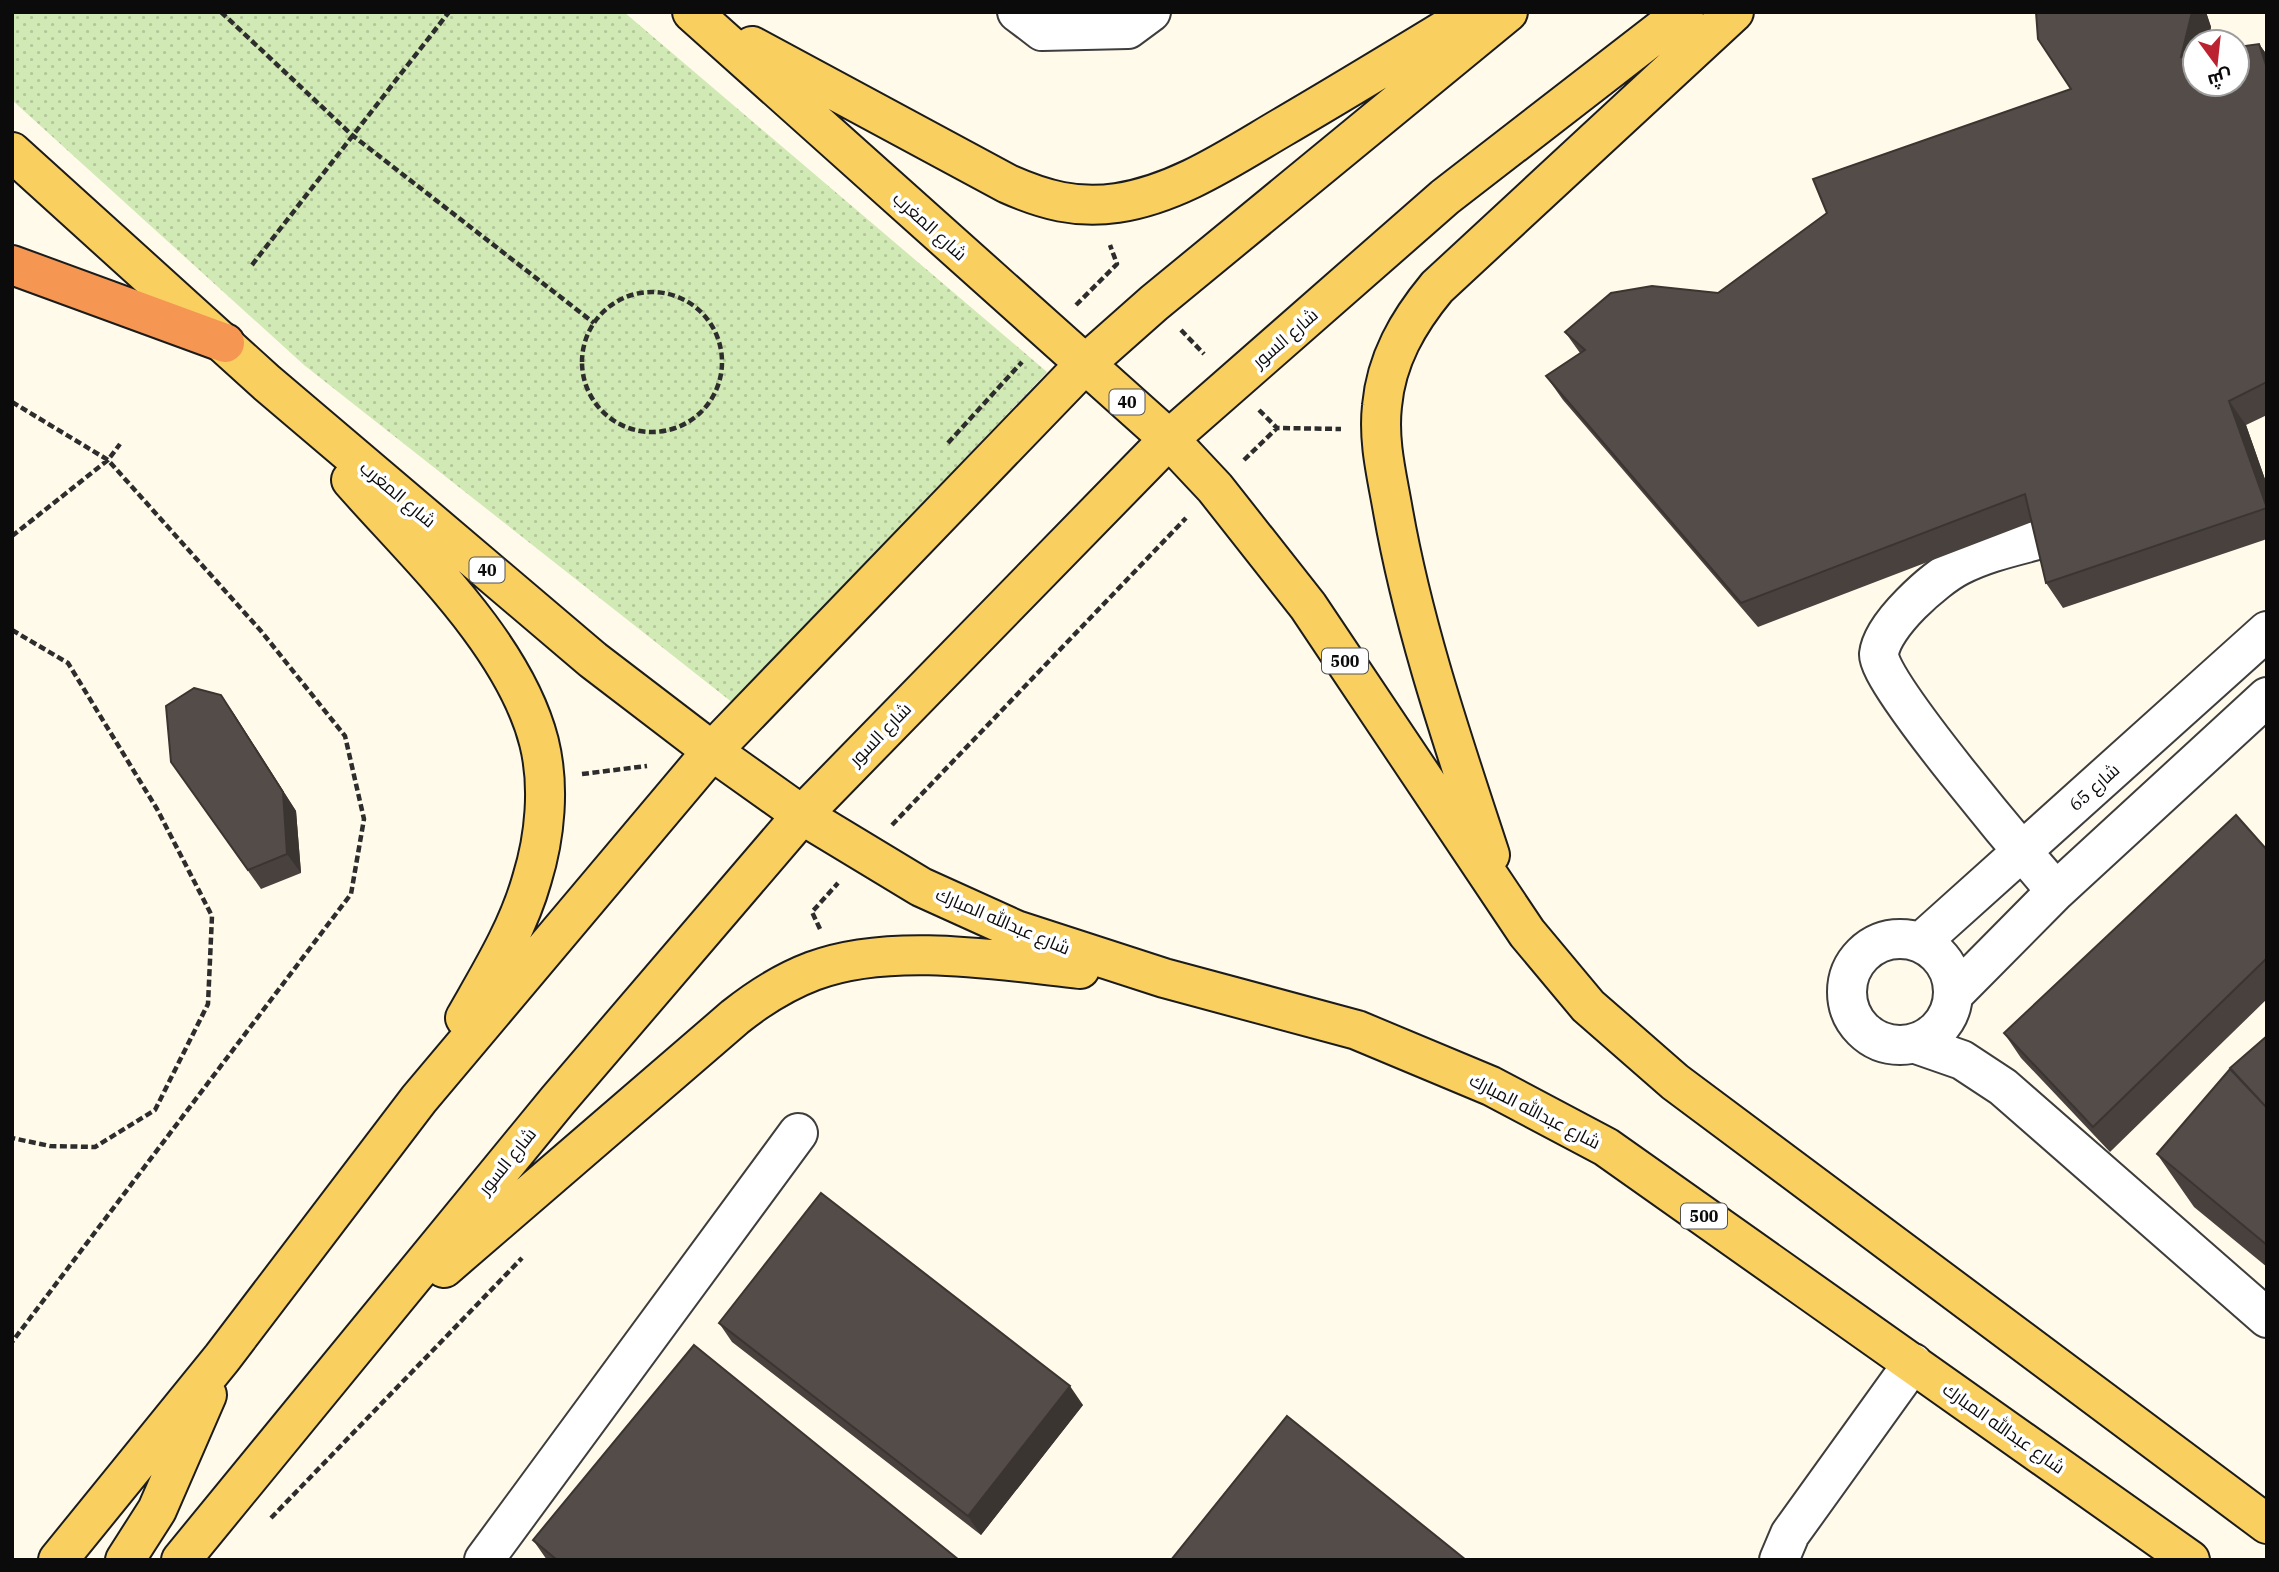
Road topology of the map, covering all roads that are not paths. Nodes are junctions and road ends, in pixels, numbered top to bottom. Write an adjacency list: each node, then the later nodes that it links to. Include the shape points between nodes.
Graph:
1 (1017, 12): 2 (street, via 1042,31 1128,29)
2 (1152, 12)
3 (1474, 12): 7 (main road, via 1222,163 1162,191 1094,205 1051,201 1008,184)
4 (1508, 12): 11 (main road)
5 (1684, 12): 13 (main road, شارع السور, via 1445,197)
6 (1734, 12): 21 (main road, via 1437,287 1403,335 1384,388 1380,430 1385,471 1415,614)
7 (695, 15): 11 (main road, شارع المغرب / 40)
8 (12, 152): 10 (main road, شارع المغرب / 40)
9 (12, 265): 10 (highway)
10 (225, 343): 12 (main road, شارع المغرب / 40)
11 (1084, 365): 13 (main road, شارع المغرب / 40); 17 (main road)
12 (267, 383): 17 (main road, شارع المغرب / 40, via 593,660); 27 (main road, via 483,635 524,702 538,741 544,778 543,824 527,896)
13 (1169, 439): 18 (main road, شارع السور); 21 (main road, 500, via 1215,488 1308,606)
14 (2045, 538): 19 (street, via 1957,567 1898,615 1879,654 1881,667 1914,714)
15 (2267, 631): 19 (street, شارع 65)
16 (2267, 697): 20 (street)
17 (712, 751): 18 (main road, شارع المغرب / 40); 27 (main road)
18 (802, 815): 23 (main road, شارع عبدالله المبارك / 500, via 921,887 1016,930); 32 (main road, شارع السور, via 558,1100)
19 (2022, 852): 20 (street); 22 (street, شارع 65)
20 (2056, 891): 24 (street)
21 (1503, 897): 34 (main road, 500, via 1588,1006 1675,1082)
22 (1922, 942): 24 (street, via 1945,963); 25 (street, via 1887,939 1871,947 1858,958 1846,989 1851,1014 1867,1035 1899,1046)
23 (1164, 978): 31 (main road, شارع عبدالله المبارك / 500, via 1357,1030 1491,1086 1606,1147); 32 (main road, via 1005,960 899,956 836,964 788,981 735,1017 488,1229)
24 (1954, 996): 25 (street, via 1941,1025); 26 (street)
25 (1916, 1044): 26 (street, via 1962,1060)
26 (2003, 1087): 29 (street)
27 (419, 1099): 30 (main road)
28 (798, 1133): 39 (street)
29 (2267, 1318)
30 (222, 1357): 35 (main road); 36 (main road, via 172,1478)
31 (1913, 1363): 40 (street, via 1790,1534); 41 (main road, شارع عبدالله المبارك / 500)
32 (335, 1371): 33 (main road, شارع السور)
33 (221, 1509): 37 (main road, شارع السور); 38 (main road)
34 (2267, 1524)
35 (58, 1560)
36 (125, 1560)
37 (181, 1560)
38 (206, 1560)
39 (484, 1560)
40 (1779, 1560)
41 (2190, 1560)

